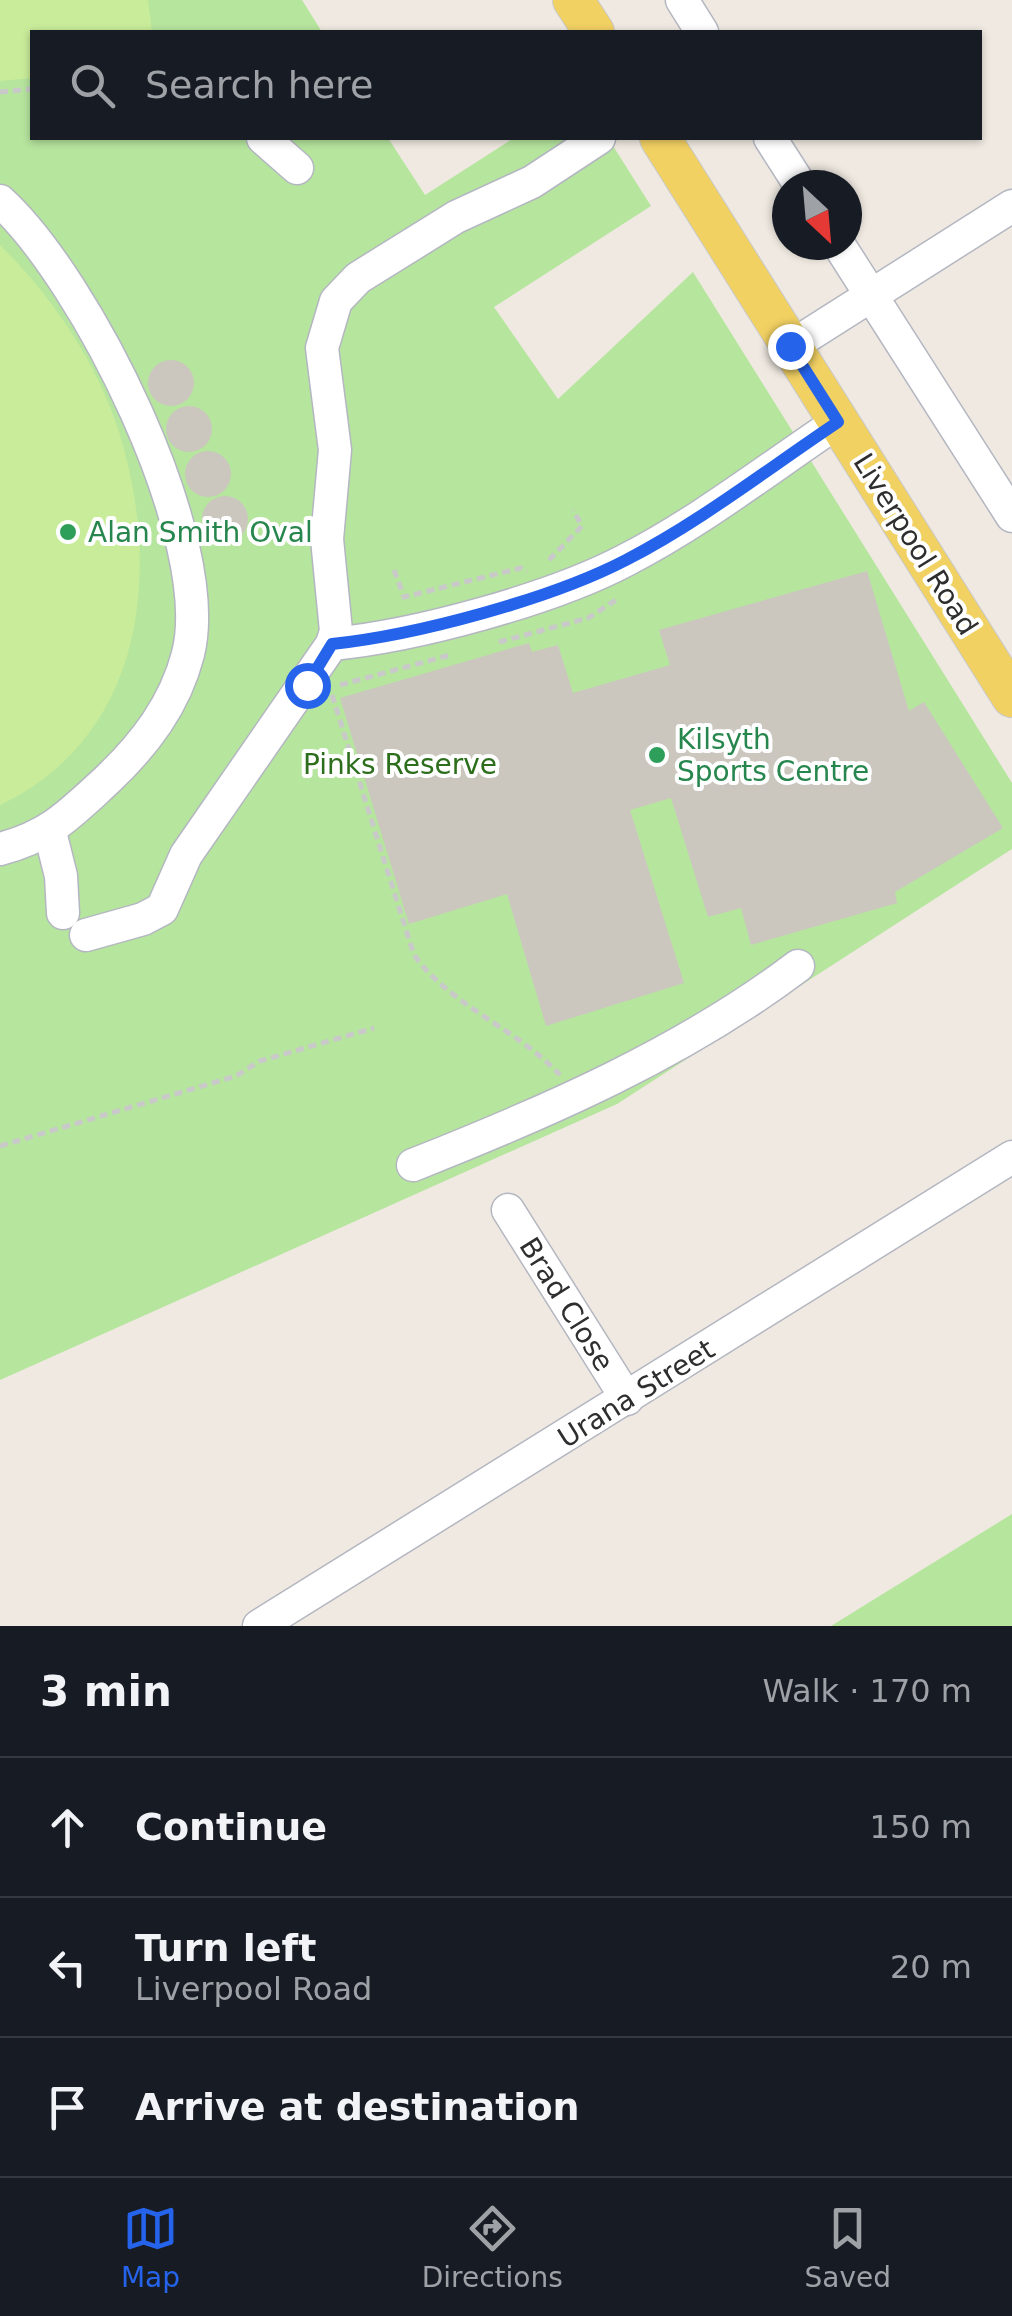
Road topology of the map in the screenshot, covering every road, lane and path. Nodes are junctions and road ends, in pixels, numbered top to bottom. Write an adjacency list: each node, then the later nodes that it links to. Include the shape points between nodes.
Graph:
1 (573, 0): 3 (main road)
2 (682, 0): 4 (street)
3 (593, 30)
4 (701, 30)
5 (30, 89): 6 (path)
6 (0, 92)
7 (265, 140): 11 (street)
8 (596, 140): 22 (street, via 532,182 456,217 358,278 336,300 322,348 335,450 327,539)
9 (661, 140): 17 (main road, Liverpool Road)
10 (771, 140): 12 (street)
11 (297, 168)
12 (790, 170)
13 (0, 202): 25 (street, via 66,279 111,359 150,447 191,596 189,652 168,707 136,752)
14 (1012, 206): 16 (street)
15 (848, 260): 16 (street)
16 (870, 294): 17 (street); 20 (street)
17 (790, 346): 18 (main road, Liverpool Road)
18 (838, 422): 22 (street, via 596,576 518,602); 24 (main road, Liverpool Road)
19 (573, 510): 21 (path, via 582,526)
20 (1012, 516)
21 (545, 564)
22 (332, 644): 25 (street, via 186,855 162,909 120,925 79,918)
23 (330, 687): 29 (path, via 414,955 433,982 536,1049)
24 (1012, 697)
25 (50, 832): 26 (street)
26 (0, 849)
27 (798, 966): 29 (street, via 686,1040)
28 (374, 1028): 30 (path)
29 (577, 1094): 32 (street)
30 (0, 1146)
31 (1012, 1157): 34 (street, Urana Street)
32 (413, 1165)
33 (508, 1210): 34 (street, Brad Close)
34 (626, 1399): 35 (street, Urana Street)
35 (259, 1626)

